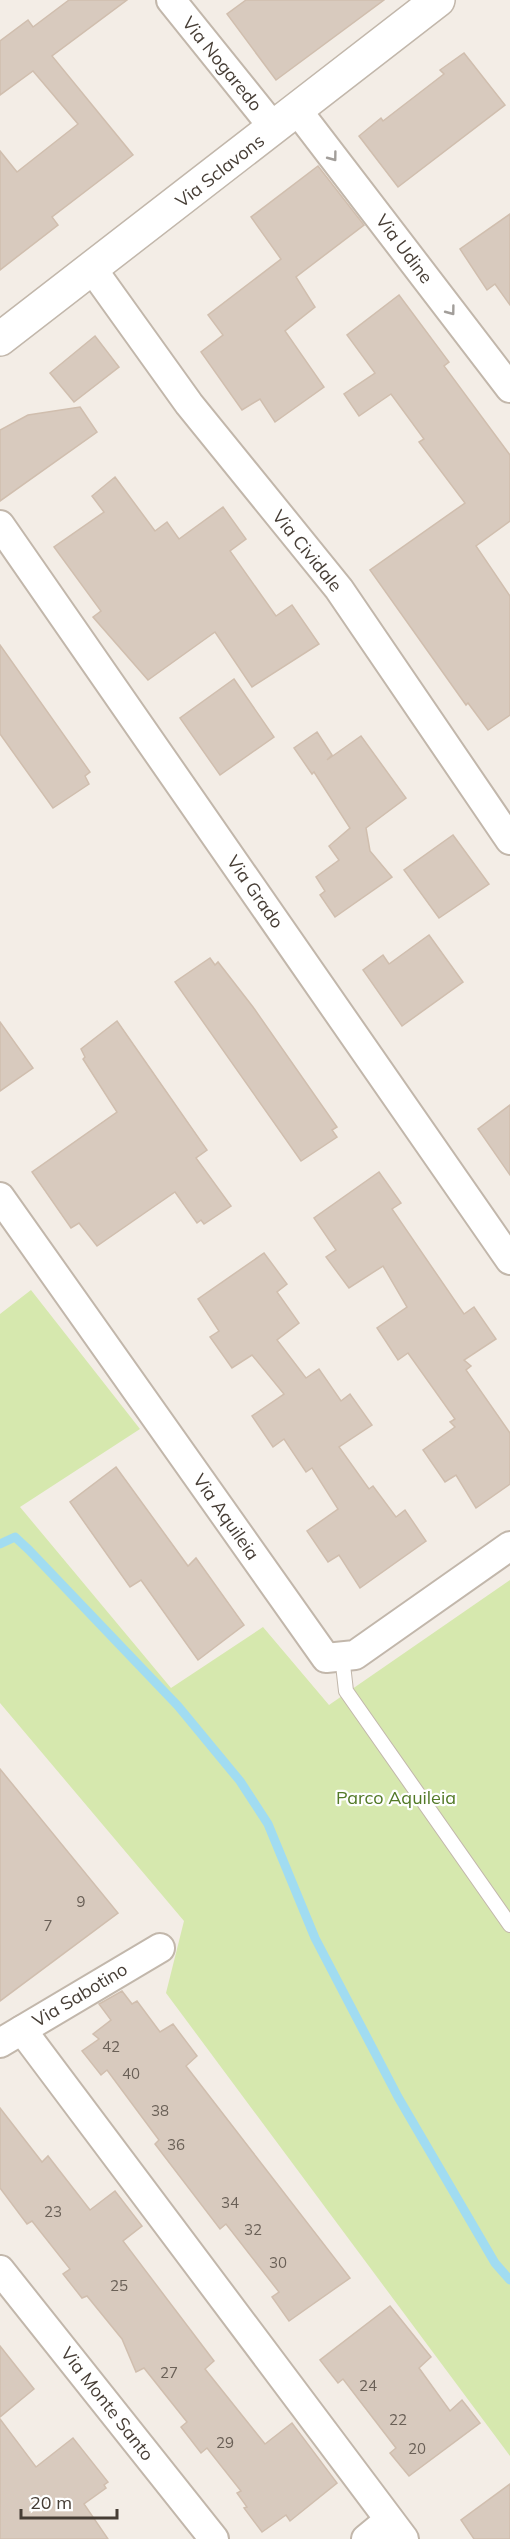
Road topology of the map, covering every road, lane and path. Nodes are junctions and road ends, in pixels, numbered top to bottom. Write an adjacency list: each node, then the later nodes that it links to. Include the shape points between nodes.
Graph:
1 (171, 0): 3 (street, Via Nogaredo)
2 (438, 0): 3 (street, Via Sclavons)
3 (286, 119): 4 (street, Via Sclavons); 6 (street, Via Udine, one-way to 6)
4 (93, 270): 5 (street, Via Sclavons); 8 (street, Via Cividale, via 189,404 339,590)
5 (0, 339)
6 (510, 388)
7 (0, 525): 10 (street, Via Grado)
8 (510, 840)
9 (0, 1197): 12 (street, Via Aquileia, via 326,1658)
10 (510, 1260)
11 (510, 1546): 12 (street, via 356,1655)
12 (342, 1656): 13 (lane, via 346,1691)
13 (510, 1925)
14 (160, 1948): 15 (street, Via Sabotino)
15 (11, 2036): 17 (street)
16 (0, 2270): 18 (street, Via Monte Santo)
17 (396, 2530): 19 (street)
18 (214, 2539)
19 (366, 2539)

